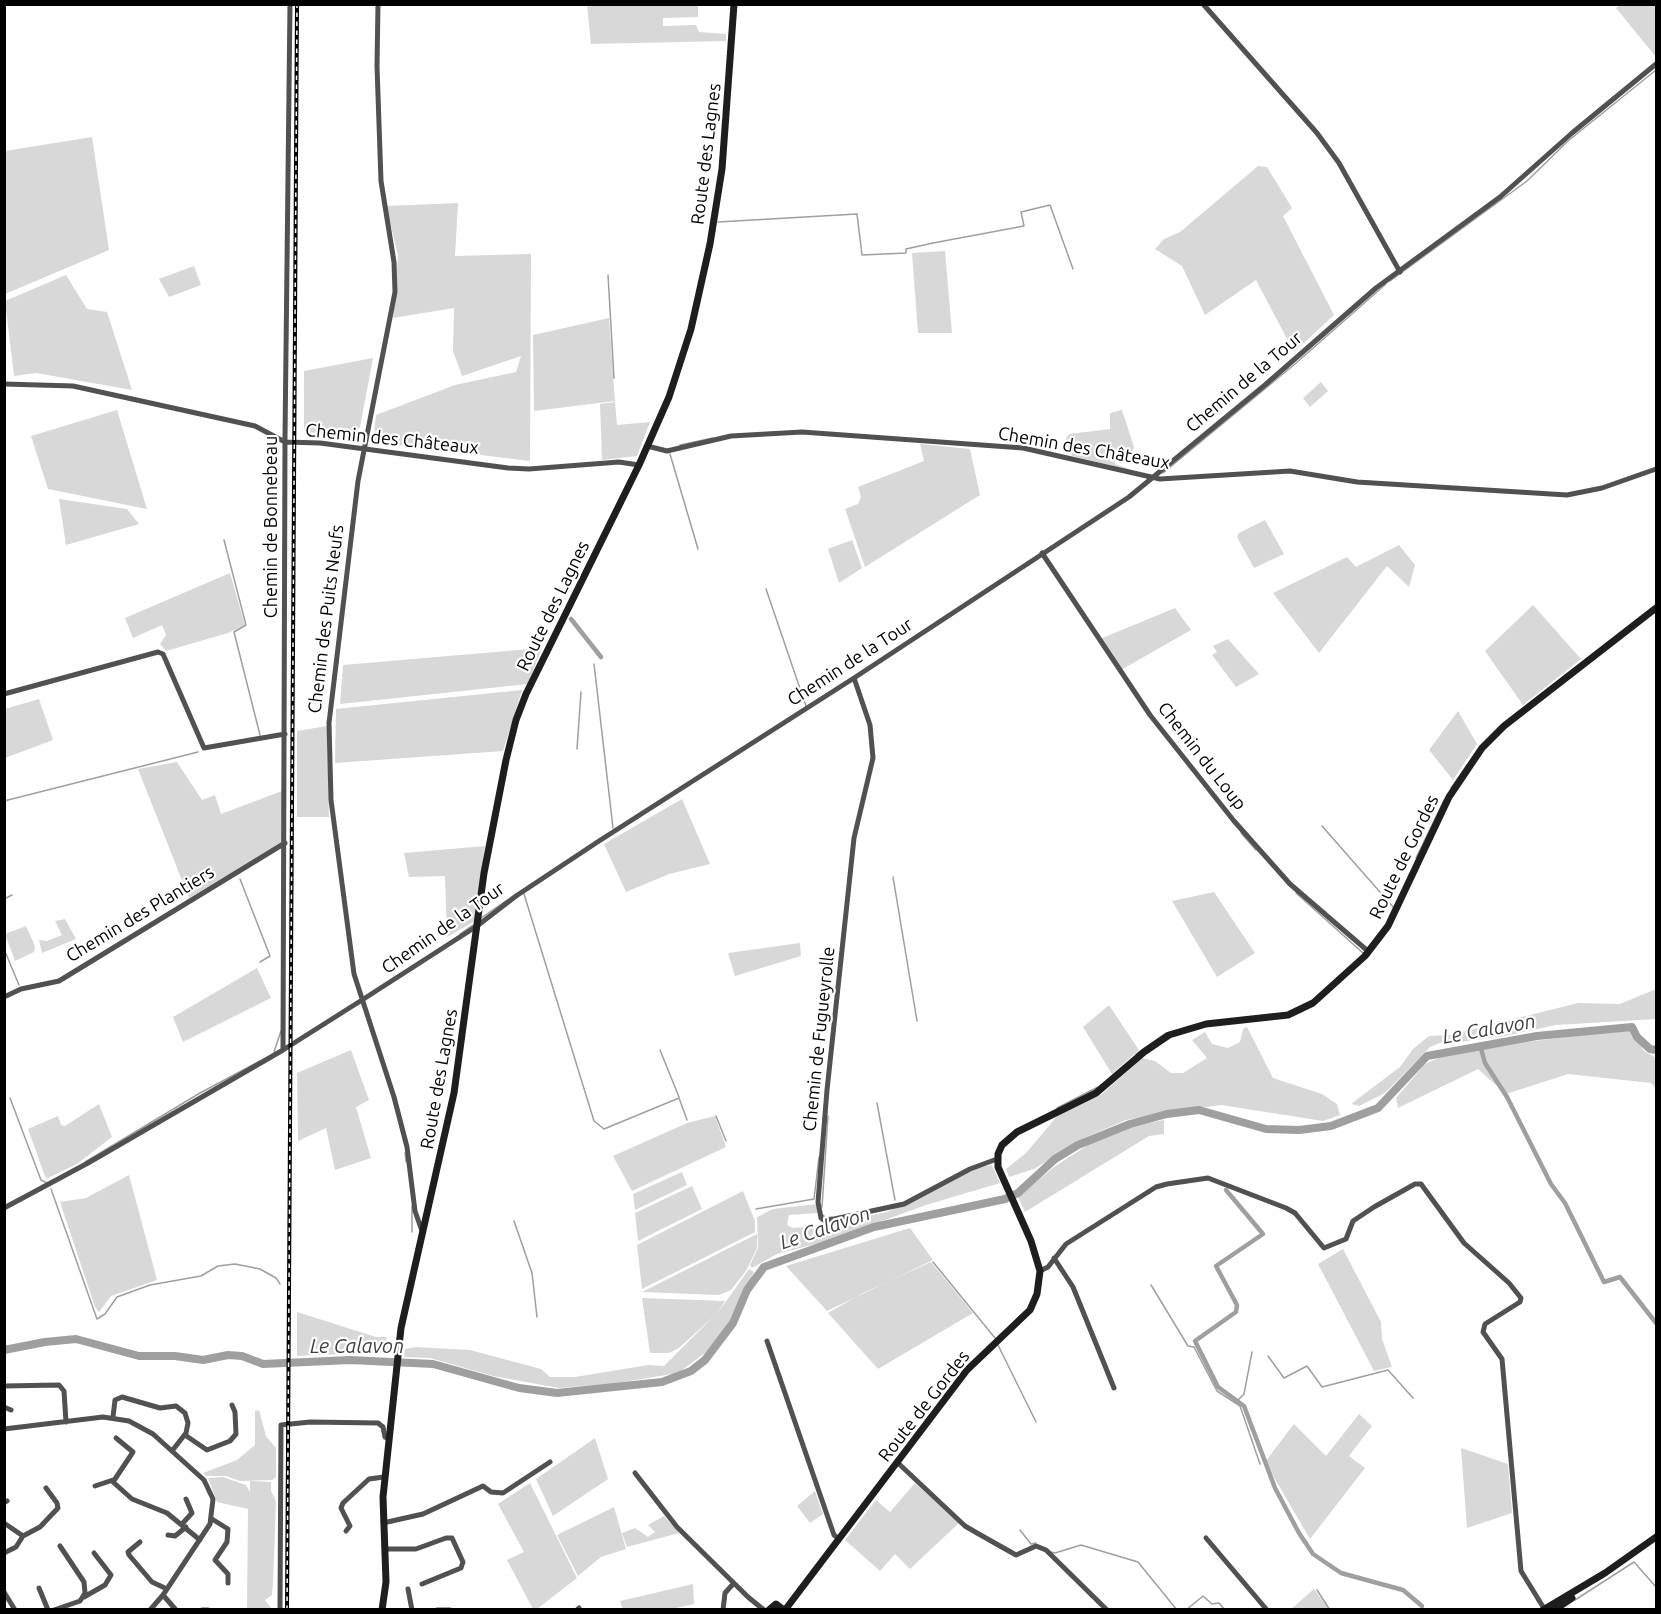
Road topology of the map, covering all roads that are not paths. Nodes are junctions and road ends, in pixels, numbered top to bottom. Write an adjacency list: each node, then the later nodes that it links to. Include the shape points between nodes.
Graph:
1 (291, 4): 8 (street, Chemin de Bonnebeau)
2 (378, 4): 10 (street, Chemin des Puits Neufs, via 381,181 395,292)
3 (734, 4): 9 (street, Route des Lagnes, via 723,169 712,235 688,338)
4 (1203, 4): 6 (street, via 1317,133 1339,163)
5 (1656, 64): 6 (street, Chemin de la Tour, via 1500,197)
6 (1400, 272): 13 (street, Chemin de la Tour)
7 (4, 384): 8 (street, Chemin des Châteaux, via 96,390 255,426)
8 (285, 442): 10 (street, Chemin des Châteaux); 18 (street, Chemin de Bonnebeau)
9 (647, 446): 11 (street, Route des Lagnes); 13 (street, Chemin des Châteaux, via 667,451 760,433 855,435 1023,448)
10 (364, 448): 11 (street, Chemin des Châteaux, via 508,468 625,462); 23 (street, Chemin des Puits Neufs, via 329,723 333,827 354,974)
11 (639, 465): 20 (street, Route des Lagnes, via 516,720 488,853)
12 (1656, 469): 13 (street, Chemin des Châteaux, via 1602,488 1567,495 1344,481 1290,471)
13 (1151, 478): 14 (street, Chemin de la Tour)
14 (1042, 553): 16 (street, Chemin de la Tour); 21 (street, Chemin du Loup, via 1150,715 1234,821 1290,884)
15 (1656, 608): 21 (street, Route de Gordes, via 1504,726 1482,748 1449,797 1392,920)
16 (854, 678): 20 (street, Chemin de la Tour, via 518,894); 25 (street, Chemin de Fugueyrolle, via 870,725 873,758 854,838 827,1090 821,1218 825,1221 904,1204)
17 (4, 694): 18 (street, via 158,652 163,654 204,748)
18 (285, 734): 19 (street, Chemin de Bonnebeau)
19 (285, 843): 22 (street, Chemin des Plantiers, via 59,981); 24 (street, Chemin de Bonnebeau)
20 (479, 925): 23 (street, Chemin de la Tour); 27 (street, Route des Lagnes, via 454,1093)
21 (1369, 952): 25 (street, Route de Gordes, via 1303,1010 1187,1028 1161,1040 1096,1093 1011,1136 1002,1145)
22 (4, 997)
23 (362, 1000): 24 (street, Chemin de la Tour); 27 (street, Chemin des Puits Neufs, via 394,1097)
24 (283, 1050): 26 (street, Chemin de la Tour)
25 (997, 1159): 29 (street)
26 (4, 1208)
27 (422, 1230): 41 (street, Route des Lagnes, via 398,1348)
28 (1054, 1258): 29 (street); 32 (street, via 1073,1287); 78 (street, via 1066,1244 1156,1187 1167,1184 1208,1178 1286,1208 1324,1248 1346,1239 1353,1221 1374,1207 1421,1184 1464,1244 1521,1298 1485,1324 1483,1332 1502,1359 1521,1571)
29 (1040, 1271): 44 (street, Route de Gordes, via 1030,1310 967,1370)
30 (767, 1341): 60 (street, via 834,1535)
31 (4, 1386): 37 (street, via 59,1385 64,1391)
32 (1114, 1388)
33 (232, 1406): 39 (street, via 236,1434 230,1442 207,1450)
34 (4, 1407): 35 (street)
35 (11, 1410)
36 (112, 1418): 37 (street); 39 (street, via 115,1400 122,1397 160,1408 176,1406 188,1420); 42 (street, via 138,1424)
37 (66, 1422): 38 (street)
38 (4, 1429)
39 (185, 1435): 42 (street)
40 (116, 1438): 47 (street, via 133,1452)
41 (389, 1439): 46 (street, Route des Lagnes); 86 (street, via 378,1423 281,1425)
42 (172, 1451): 51 (street, via 209,1487 214,1505)
43 (550, 1462): 53 (street, via 502,1493 483,1486 423,1514)
44 (898, 1463): 60 (street, Route de Gordes); 92 (street, via 965,1526 1016,1555 1030,1547 1046,1550)
45 (635, 1473): 68 (street, via 677,1527)
46 (384, 1477): 53 (street, Route des Lagnes); 55 (street, via 369,1479 343,1503 341,1508 350,1526)
47 (113, 1480): 48 (street); 54 (street, via 132,1498 159,1508)
48 (95, 1486)
49 (46, 1488): 57 (street, via 58,1506 40,1527)
50 (186, 1499): 54 (street, via 192,1513)
51 (212, 1519): 61 (street); 69 (street, via 228,1529 227,1542 215,1560 225,1569)
52 (4, 1523): 57 (street)
53 (383, 1523): 64 (street, Route des Lagnes)
54 (184, 1526): 56 (street, via 176,1536); 61 (street)
55 (346, 1531)
56 (168, 1535)
57 (23, 1536): 65 (street)
58 (1656, 1537): 67 (street)
59 (1206, 1538): 93 (street)
60 (839, 1539): 77 (street, Route de Gordes, via 794,1598)
61 (200, 1540): 72 (street)
62 (140, 1542): 72 (street, via 128,1552 129,1556 152,1582)
63 (60, 1546): 76 (street, via 84,1582)
64 (385, 1549): 70 (street, via 416,1549 452,1538 463,1562 461,1568); 87 (street, Route des Lagnes)
65 (4, 1553)
66 (94, 1553): 76 (street, via 111,1575 105,1585)
67 (1605, 1573): 78 (street); 94 (street)
68 (734, 1582): 77 (street); 91 (street, via 725,1593)
69 (228, 1583)
70 (422, 1584)
71 (39, 1588): 80 (street)
72 (167, 1589): 75 (street)
73 (408, 1589): 88 (street)
74 (4, 1592): 79 (street)
75 (163, 1595): 82 (street); 83 (street)
76 (84, 1597): 81 (street)
77 (773, 1608)
78 (1544, 1609)
79 (15, 1610)
80 (48, 1610)
81 (54, 1610)
82 (150, 1610)
83 (176, 1610)
84 (202, 1610): 85 (street)
85 (208, 1610)
86 (280, 1610)
87 (382, 1610)
88 (412, 1610)
89 (437, 1610): 90 (street)
90 (450, 1610)
91 (723, 1610)
92 (1107, 1610)
93 (1267, 1610)
94 (1554, 1610)

